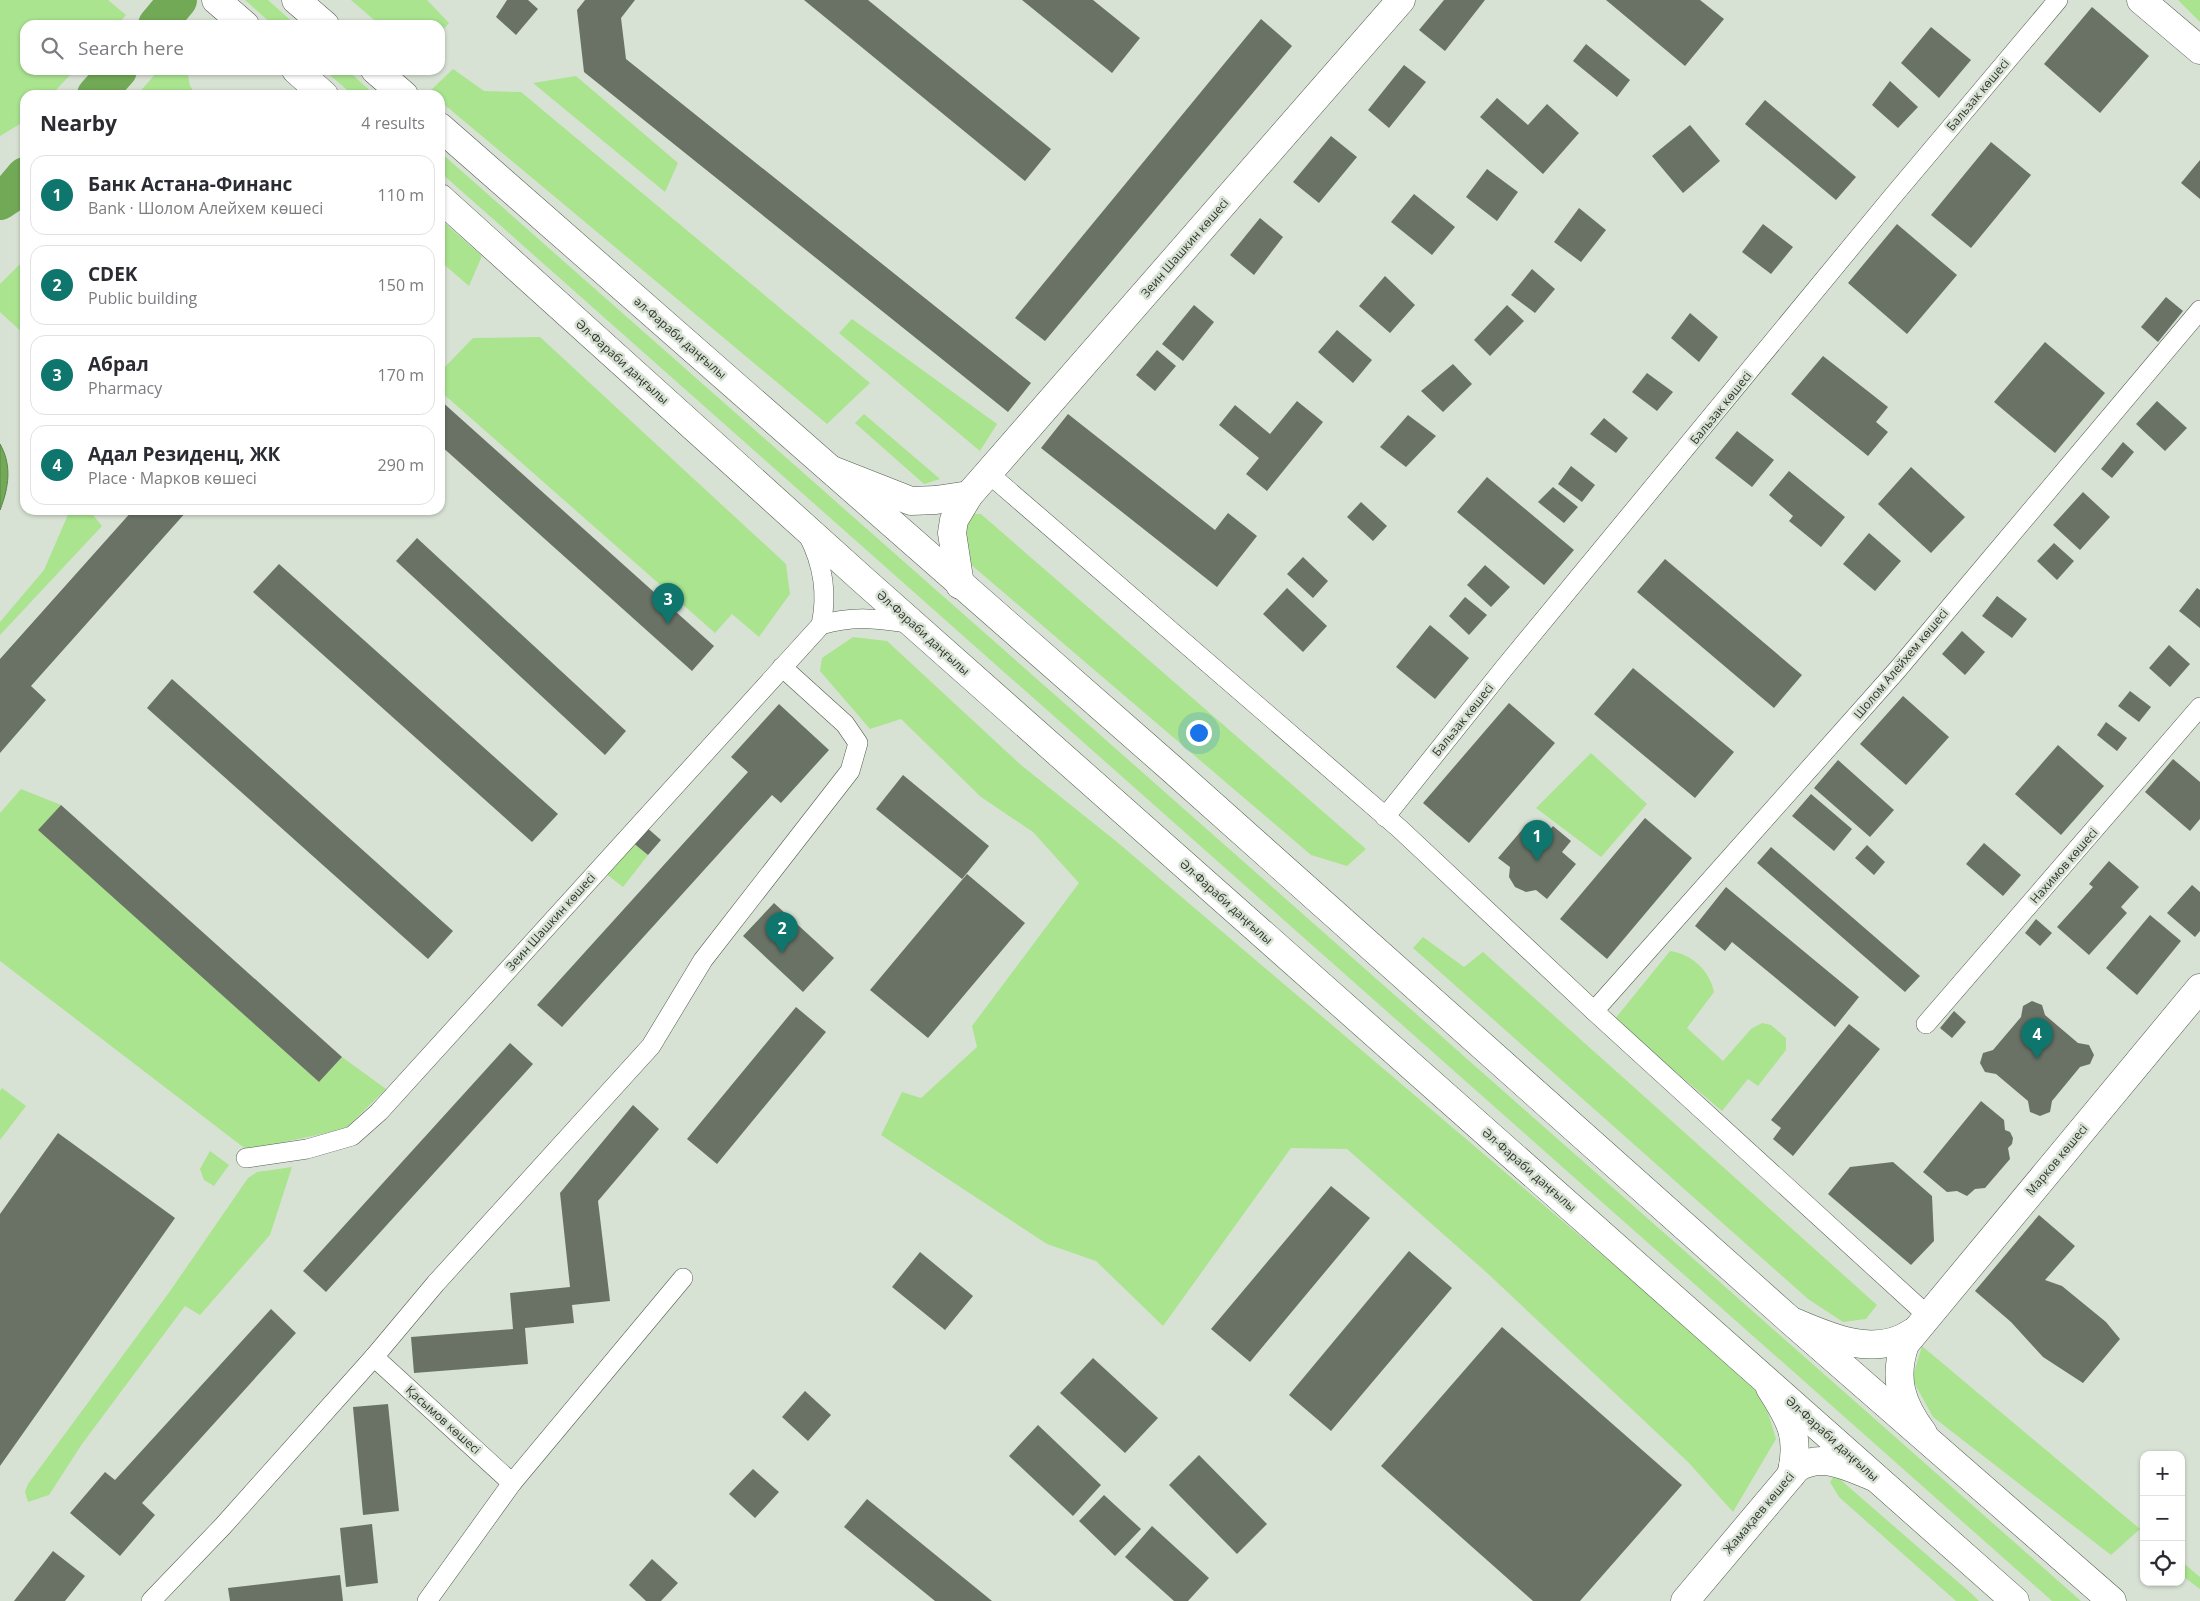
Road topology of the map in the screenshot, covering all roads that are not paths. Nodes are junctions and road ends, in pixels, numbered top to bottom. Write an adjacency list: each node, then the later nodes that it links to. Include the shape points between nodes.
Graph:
1 (216, 0): 6 (main road)
2 (296, 0): 7 (main road)
3 (1401, 0): 17 (main road, Зеин Шашкин көшесі)
4 (2058, 0): 25 (street, Бальзак көшесі, via 1893,196)
5 (2141, 0): 8 (main road)
6 (239, 20)
7 (319, 20)
8 (2200, 50)
9 (302, 75): 11 (main road)
10 (381, 75): 12 (main road)
11 (318, 90)
12 (398, 90)
13 (445, 131): 16 (main road, әл-Фараби даңғылы)
14 (445, 203): 19 (main road, Әл-Фараби даңғылы)
15 (2200, 310): 27 (street, Шолом Алейхем көшесі, via 1898,669)
16 (832, 470): 18 (main road, via 911,500); 20 (main road, әл-Фараби даңғылы)
17 (988, 473): 18 (main road, Зеин Шашкин көшесі); 25 (street)
18 (969, 495): 20 (main road, Зеин Шашкин көшесі, via 954,520 952,533)
19 (802, 525): 21 (main road, Әл-Фараби даңғылы); 22 (street, via 824,580 826,604)
20 (960, 585): 31 (main road)
21 (914, 624): 22 (street, via 843,618); 34 (main road, Әл-Фараби даңғылы)
22 (822, 625): 23 (street, Зеин Шашкин көшесі)
23 (782, 667): 29 (street, Зеин Шашкин көшесі, via 379,1112 352,1136 308,1149); 33 (street, via 845,724 858,743 850,772 703,960 650,1046 436,1283)
24 (2200, 707): 28 (street, Нахимов көшесі)
25 (1385, 817): 27 (street, via 1460,883)
26 (2200, 988): 32 (main road, Марков көшесі)
27 (1594, 1011): 32 (street)
28 (1926, 1024)
29 (246, 1158)
30 (683, 1278): 38 (street)
31 (1792, 1321): 32 (main road, via 1818,1333 1865,1345 1894,1342); 35 (main road)
32 (1920, 1324): 35 (main road, via 1905,1344 1898,1368 1900,1385 1914,1421)
33 (374, 1357): 38 (street, Қасымов көшесі); 39 (street, via 223,1526)
34 (1764, 1378): 36 (main road, via 1789,1417 1795,1435); 37 (main road, Әл-Фараби даңғылы)
35 (1930, 1443): 43 (main road)
36 (1791, 1475): 37 (main road, Жамақаев көшесі, via 1808,1461 1824,1459); 41 (main road, Жамақаев көшесі)
37 (1877, 1479): 42 (main road, Әл-Фараби даңғылы)
38 (512, 1483): 40 (street)
39 (151, 1601)
40 (427, 1601)
41 (1685, 1601)
42 (2016, 1601)
43 (2112, 1601)

